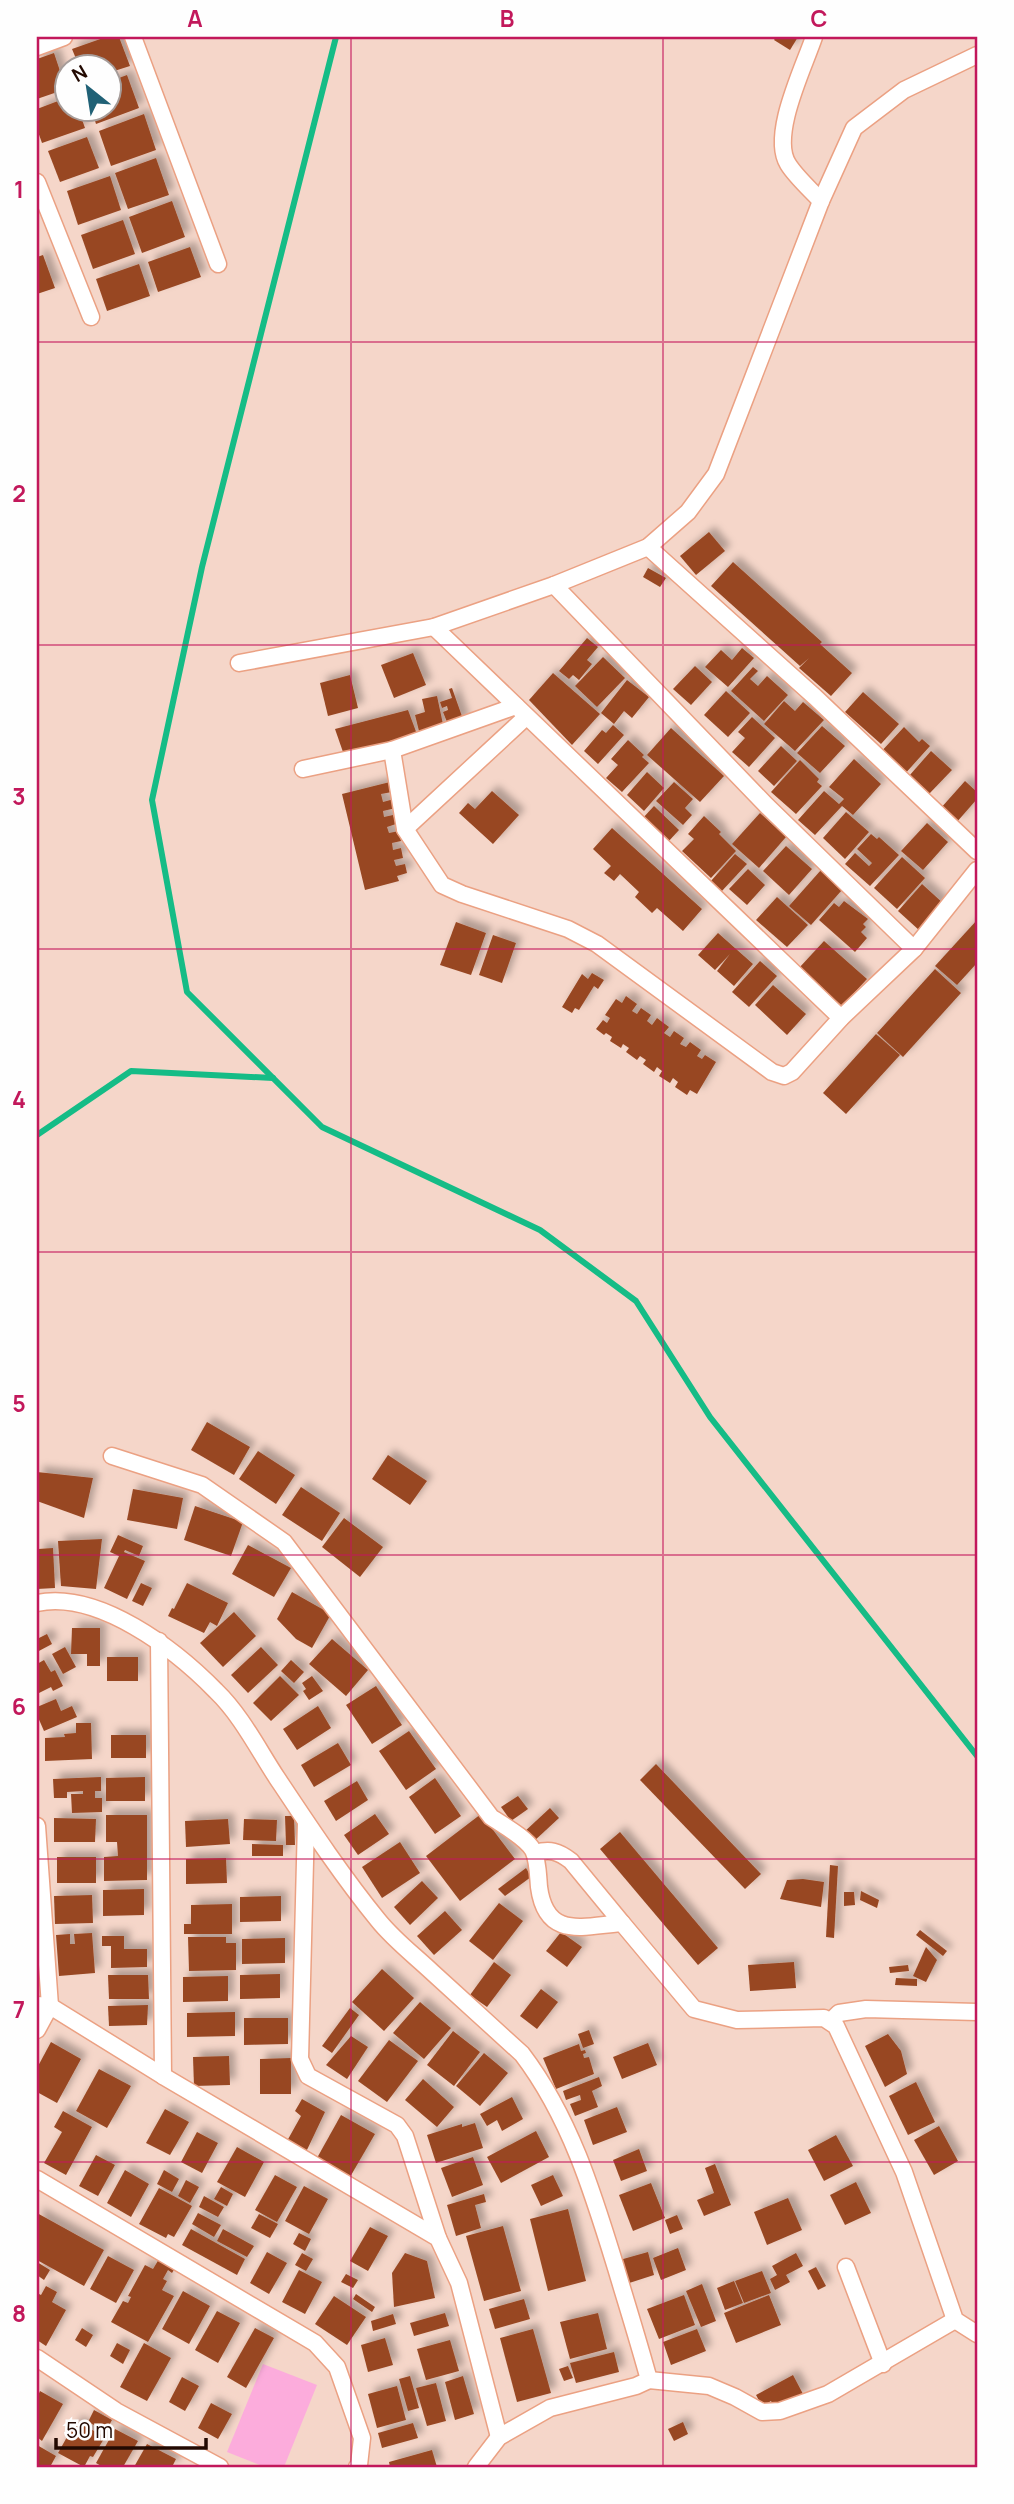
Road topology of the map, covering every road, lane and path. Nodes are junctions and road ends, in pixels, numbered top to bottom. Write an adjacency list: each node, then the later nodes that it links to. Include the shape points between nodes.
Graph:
1 (64, 37): 4 (street)
2 (133, 37): 8 (street)
3 (814, 37): 7 (street, via 784,124 782,146 787,163)
4 (37, 47)
5 (977, 55): 7 (street, via 904,90 854,128)
6 (37, 183): 9 (street)
7 (821, 201): 10 (street, via 716,474 688,512)
8 (218, 264)
9 (91, 317)
10 (648, 547): 11 (street); 18 (street)
11 (554, 585): 12 (street); 20 (street, via 766,805)
12 (434, 627): 13 (street); 14 (street)
13 (239, 663)
14 (521, 712): 15 (street); 17 (street); 21 (street)
15 (391, 750): 16 (street); 17 (street)
16 (303, 769)
17 (405, 829): 21 (street, via 442,886 568,929 597,944 772,1072 784,1076 792,1072)
18 (977, 851)
19 (977, 870): 20 (street)
20 (914, 949): 21 (street)
21 (841, 1018)
22 (112, 1456): 27 (street, via 202,1485 284,1542 491,1817)
23 (37, 1603): 24 (street, via 68,1602 95,1608)
24 (159, 1641): 25 (street, via 218,1692); 33 (street)
25 (306, 1822): 35 (street, via 300,2059 308,2076 397,2125 405,2136); 41 (street, via 386,1928 522,2054 537,2074 591,2185)
26 (37, 1826): 29 (street)
27 (535, 1853): 28 (street, via 549,1850 571,1861); 28 (street, via 541,1901 551,1918 567,1928)
28 (622, 1923): 31 (street, via 694,2009 737,2020)
29 (44, 2005): 32 (street); 33 (street)
30 (977, 2012): 31 (street, via 866,2009 839,2014)
31 (831, 2021): 37 (street, via 904,2172)
32 (37, 2030)
33 (163, 2076): 35 (street)
34 (37, 2179): 44 (street, via 315,2343 337,2367 362,2438)
35 (438, 2238): 42 (street, via 459,2283)
36 (846, 2267): 40 (street)
37 (955, 2320): 38 (street); 40 (street)
38 (977, 2334)
39 (37, 2358): 43 (street, via 116,2411)
40 (883, 2364): 41 (street, via 828,2394 780,2411 762,2412 709,2386)
41 (649, 2381): 42 (street, via 550,2409)
42 (499, 2437): 45 (street)
43 (220, 2467)
44 (357, 2467)
45 (476, 2467)

